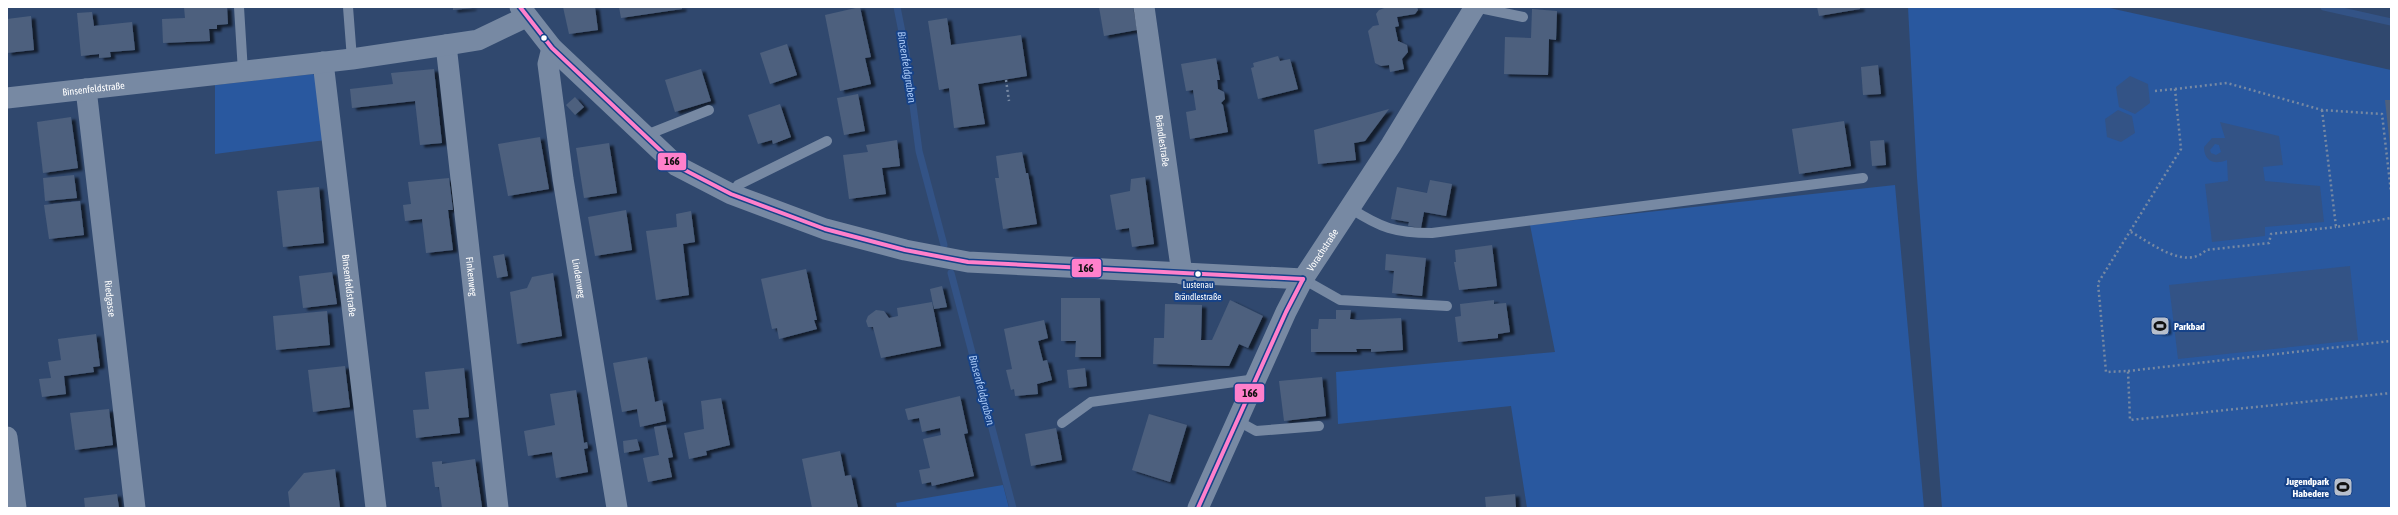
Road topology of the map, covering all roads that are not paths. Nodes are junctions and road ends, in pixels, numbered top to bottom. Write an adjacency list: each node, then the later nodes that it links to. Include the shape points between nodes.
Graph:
1 (240, 7): 11 (lane)
2 (348, 7): 9 (lane)
3 (1144, 7): 20 (street, Brändlestraße)
4 (1475, 7): 6 (lane); 19 (street, Vorachstraße)
5 (523, 12): 7 (street, Binsenfeldstraße, via 478,40); 8 (street)
6 (1523, 17)
7 (446, 45): 9 (street, Binsenfeldstraße); 31 (street, Finkenweg)
8 (552, 48): 15 (street); 32 (street, Lindenweg, via 548,64 563,179)
9 (352, 59): 10 (street, Binsenfeldstraße)
10 (323, 62): 11 (street, Binsenfeldstraße); 30 (street, Binsenfeldstraße)
11 (243, 72): 12 (street, Binsenfeldstraße)
12 (86, 90): 13 (street, Binsenfeldstraße); 29 (street, Riedgasse)
13 (7, 98)
14 (708, 110): 15 (lane)
15 (644, 136): 18 (street, via 677,166)
16 (827, 142): 18 (lane, via 738,185)
17 (1863, 178): 19 (lane, via 1432,233 1402,233 1375,224)
18 (731, 194): 20 (street, via 825,229 905,250 968,262)
19 (1350, 208): 21 (street, Vorachstraße)
20 (1182, 274): 21 (street)
21 (1303, 279): 22 (lane, via 1340,300); 23 (street, Vorachstraße)
22 (1447, 306)
23 (1256, 379): 24 (street, Vorachstraße); 25 (lane, via 1091,402)
24 (1238, 422): 26 (lane, via 1256,431); 33 (street, Vorachstraße)
25 (1062, 423)
26 (1319, 426)
27 (7, 437): 28 (street)
28 (16, 508)
29 (135, 508)
30 (376, 508)
31 (498, 508)
32 (617, 508)
33 (1198, 508)

